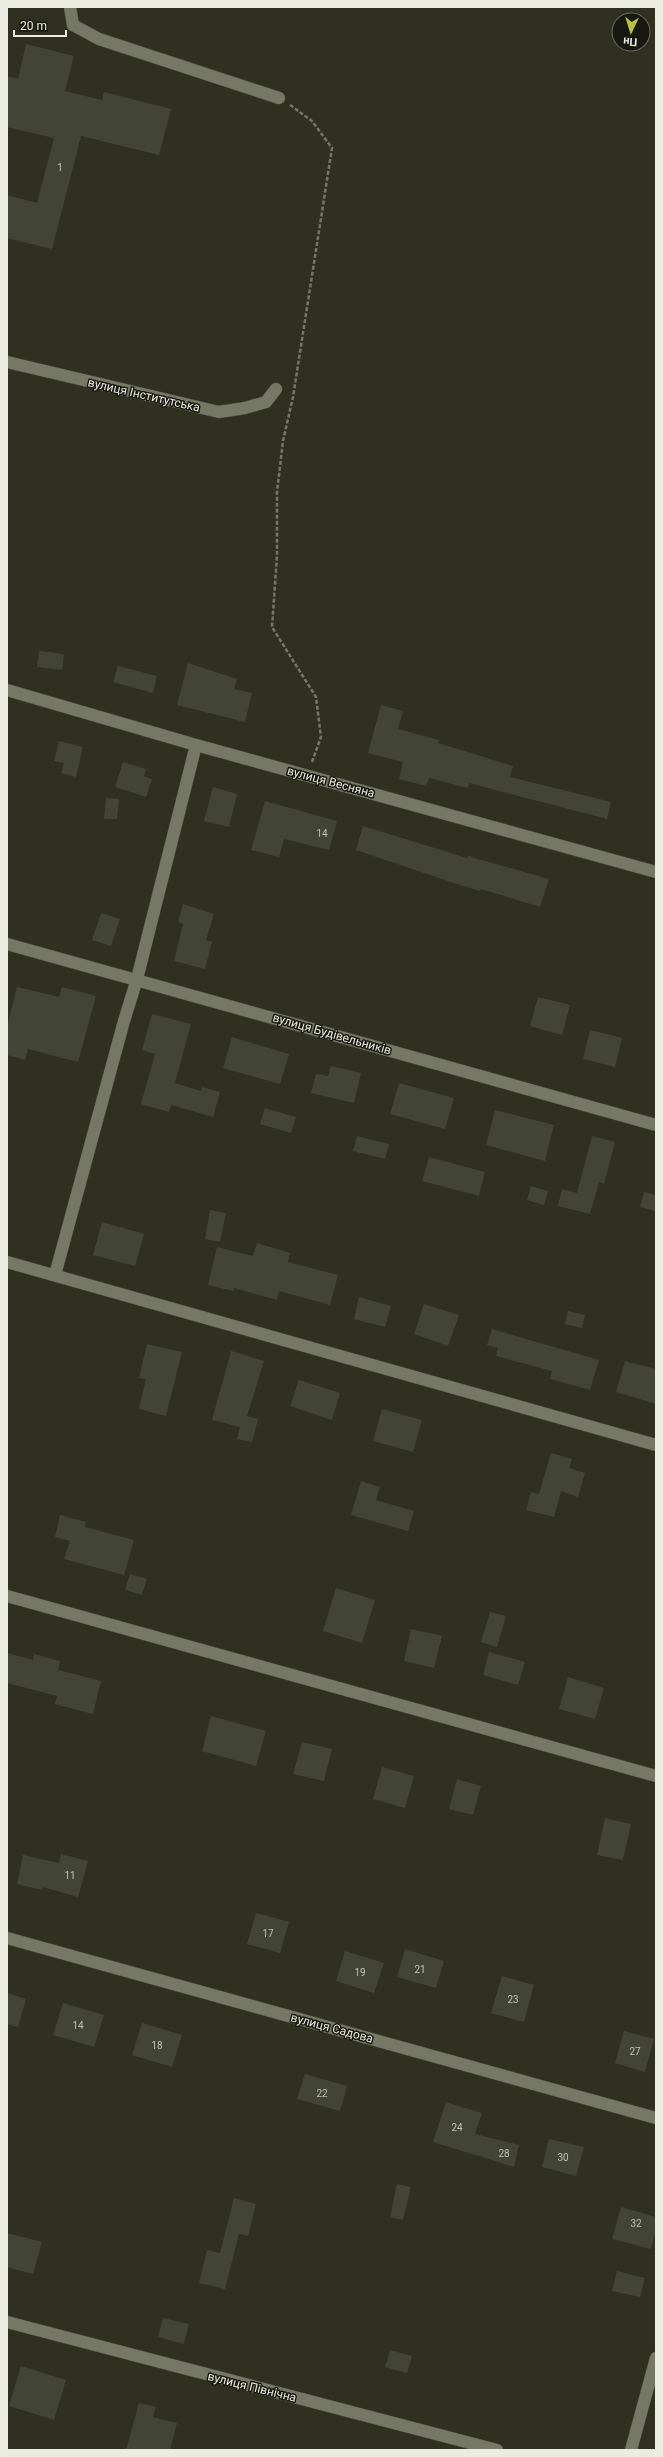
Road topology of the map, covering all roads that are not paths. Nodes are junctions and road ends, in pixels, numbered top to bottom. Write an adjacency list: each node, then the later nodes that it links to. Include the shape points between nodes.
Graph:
1 (70, 7): 2 (street, via 73,25 99,39)
2 (280, 98)
3 (7, 362): 4 (street, вулиця Інститутська, via 219,412 266,402)
4 (276, 389)
5 (7, 690): 6 (street, вулиця Весняна)
6 (196, 745): 7 (street, вулиця Весняна); 9 (street)
7 (656, 872)
8 (7, 944): 9 (street, вулиця Будівельників)
9 (137, 979): 10 (street, вулиця Будівельників); 12 (street)
10 (656, 1125)
11 (7, 1262): 12 (street)
12 (55, 1275): 13 (street)
13 (656, 1445)
14 (7, 1596): 15 (street)
15 (656, 1776)
16 (7, 1938): 17 (street, вулиця Садова)
17 (656, 2118)
18 (7, 2322): 20 (street, вулиця Північна)
19 (656, 2358): 21 (street)
20 (497, 2450)
21 (631, 2450)

